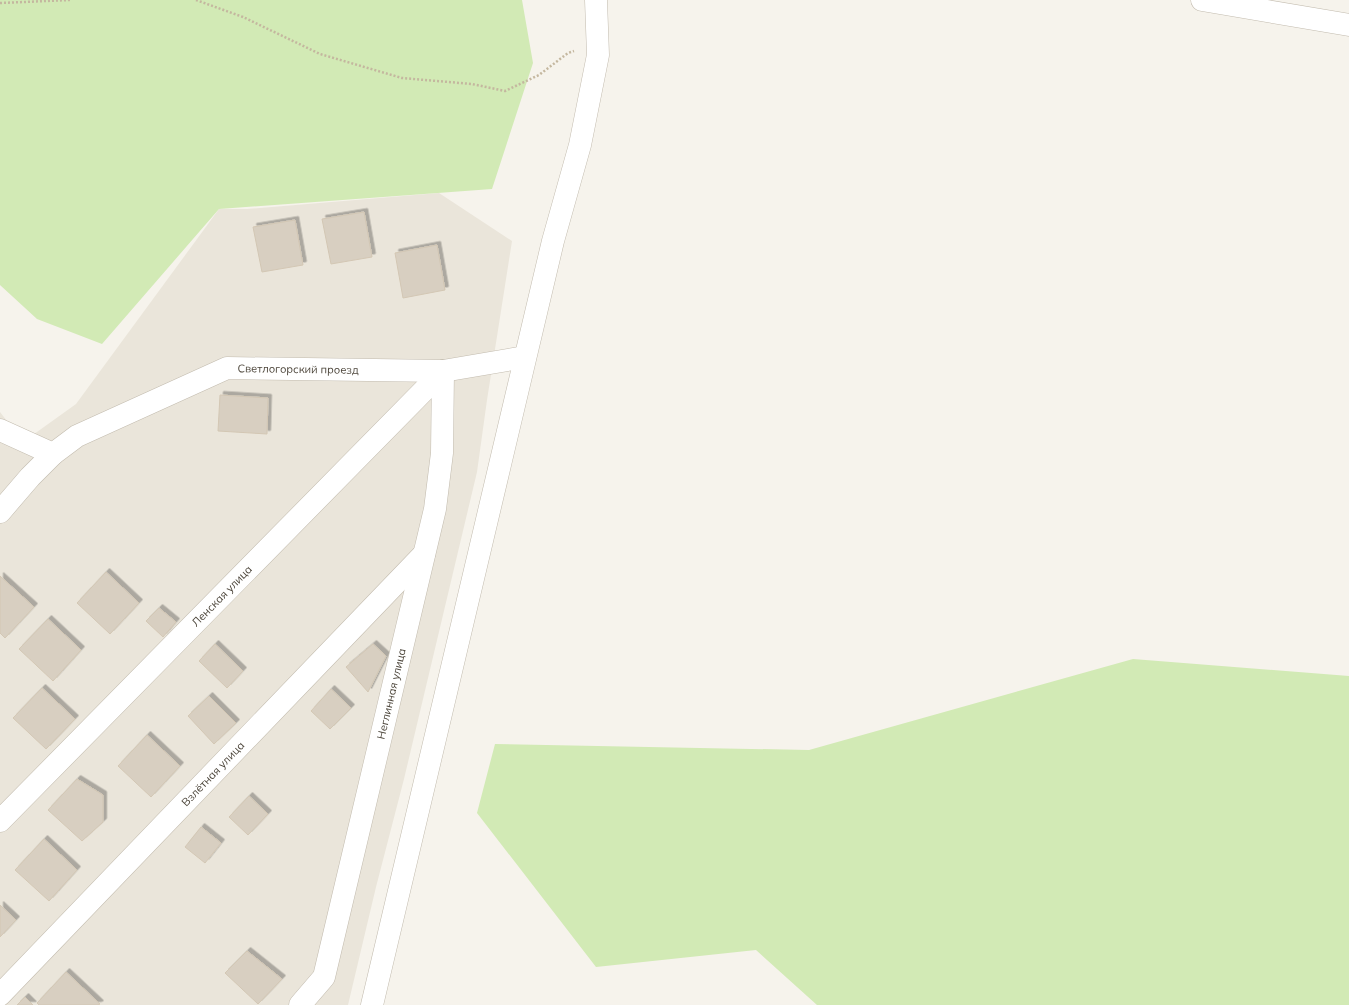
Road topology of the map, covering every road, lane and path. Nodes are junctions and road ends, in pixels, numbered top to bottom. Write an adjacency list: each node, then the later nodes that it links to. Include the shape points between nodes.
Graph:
1 (70, 0): 5 (path)
2 (196, 0): 7 (path, via 243,17 320,54 402,78 472,84 505,91 539,75 568,53)
3 (596, 0): 7 (street)
4 (1202, 0): 6 (street)
5 (0, 3)
6 (1349, 25)
7 (598, 45): 8 (street, via 580,145 553,241)
8 (525, 357): 9 (street, Светлогорский проезд); 17 (street)
9 (444, 371): 11 (street, Светлогорский проезд, via 227,368 77,436); 13 (street, Неглинная улица, via 442,453 435,509); 14 (street, Ленская улица)
10 (0, 430): 11 (street)
11 (53, 454): 12 (street, Светлогорский проезд)
12 (0, 512)
13 (425, 553): 15 (street, Взлётная улица); 16 (street, Неглинная улица, via 324,978)
14 (0, 821)
15 (0, 995)
16 (300, 1005)
17 (372, 1005)

